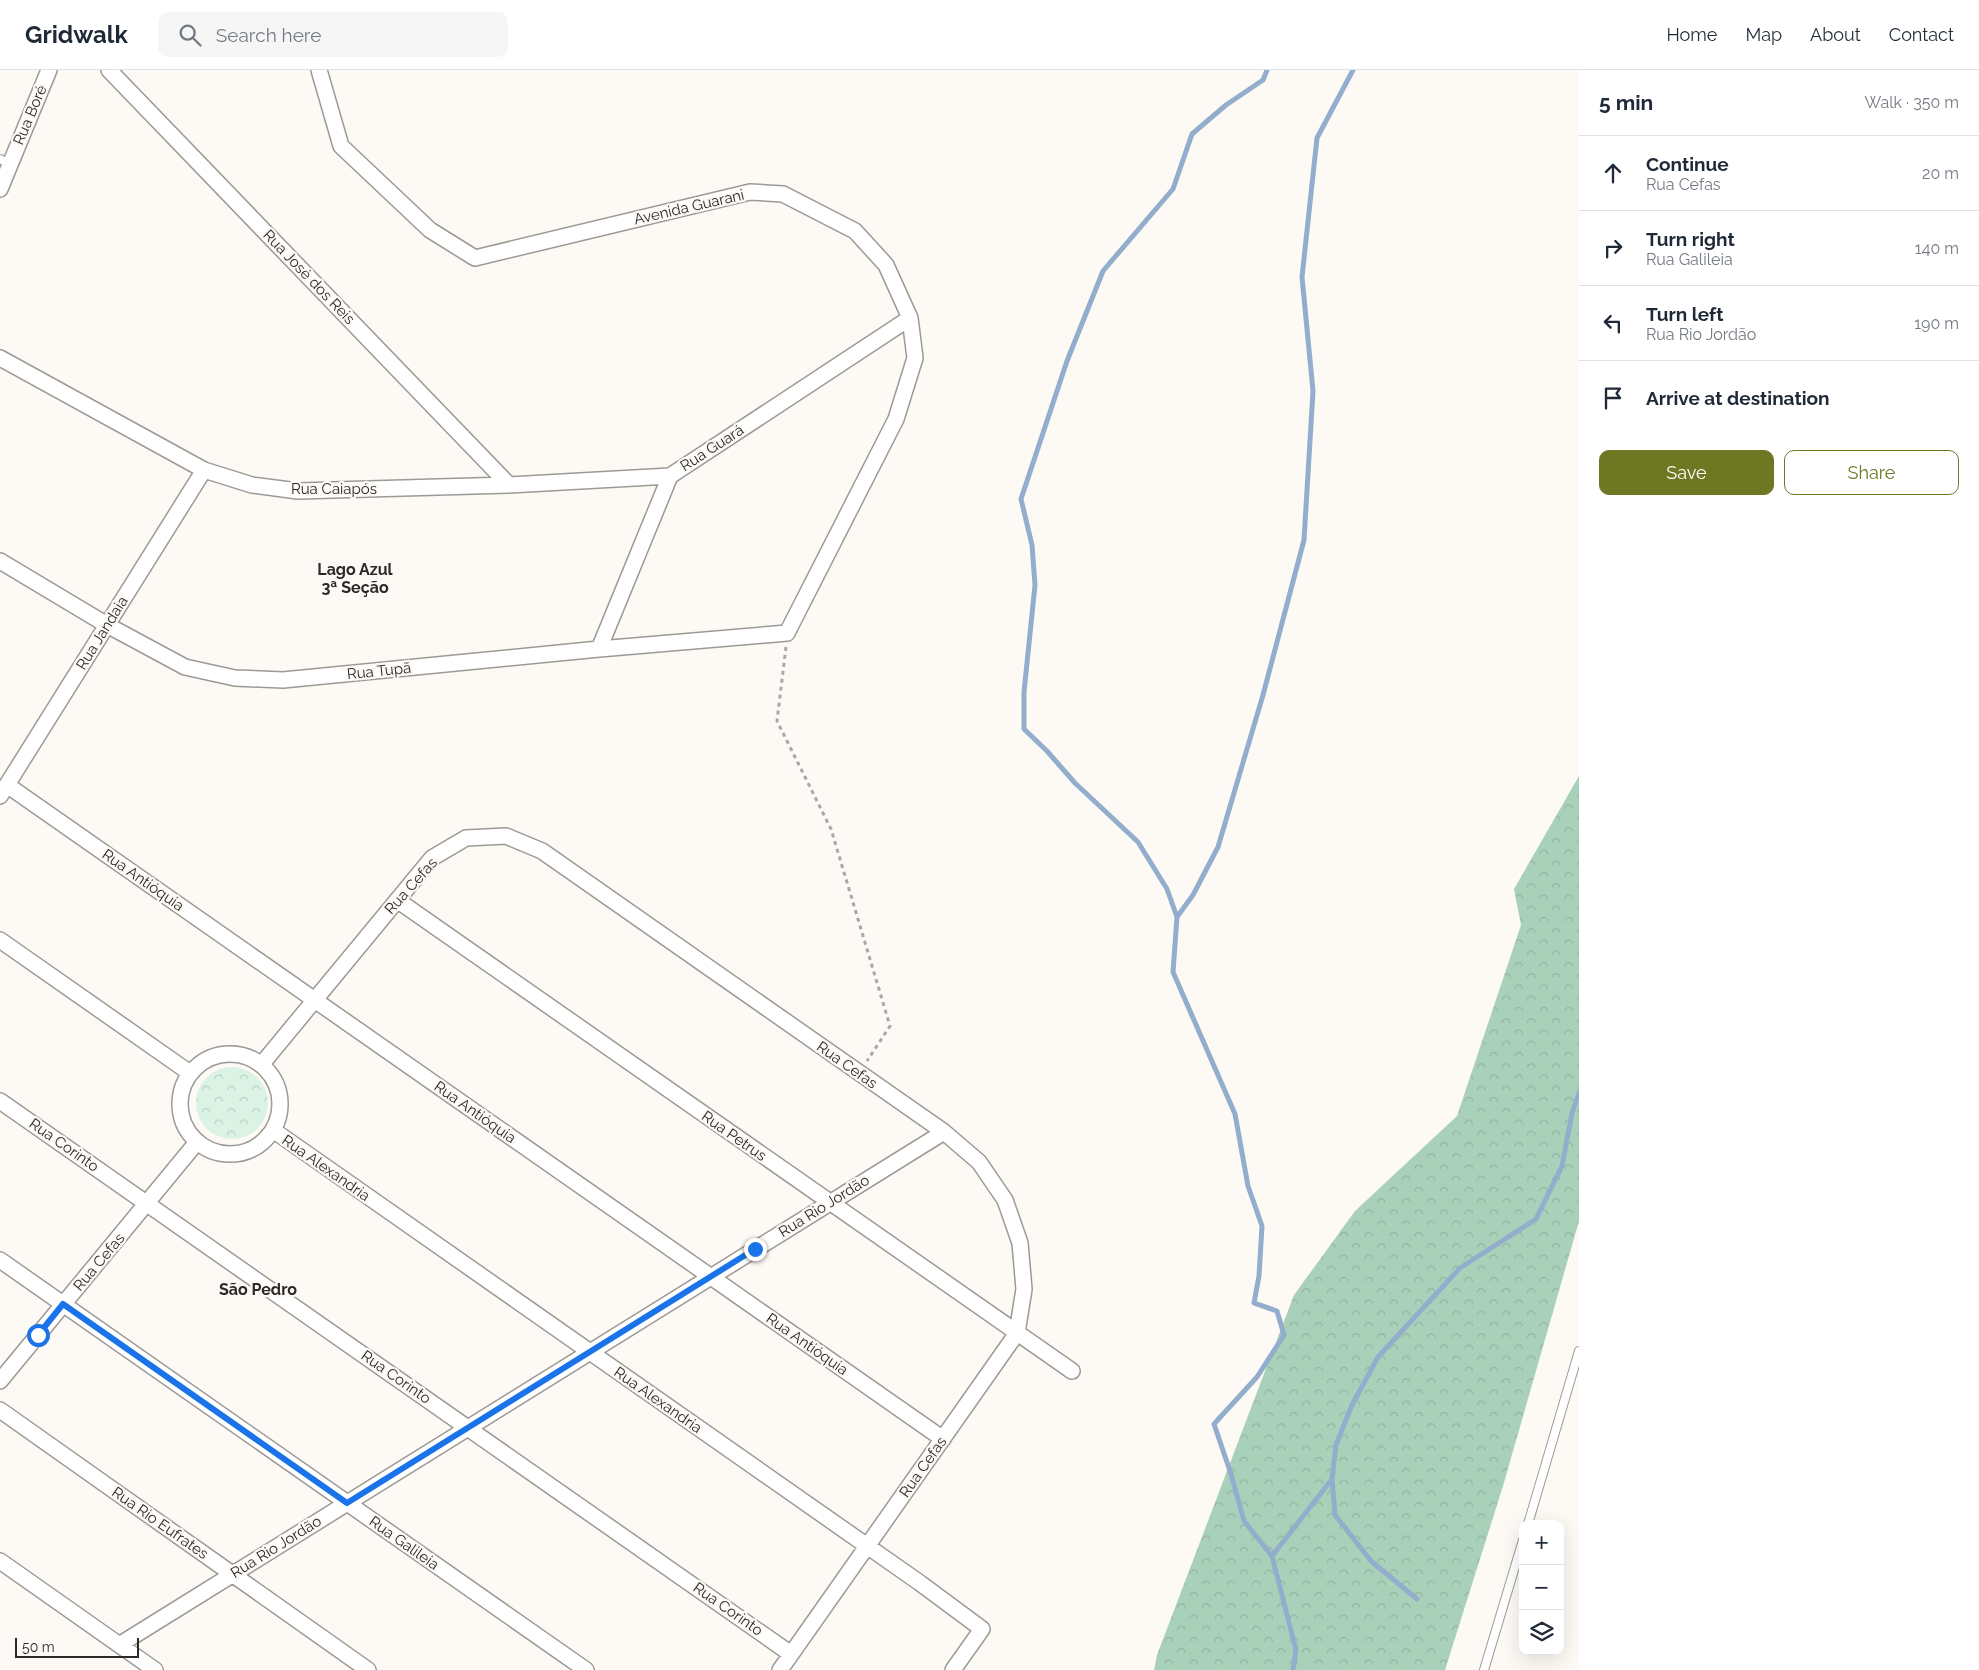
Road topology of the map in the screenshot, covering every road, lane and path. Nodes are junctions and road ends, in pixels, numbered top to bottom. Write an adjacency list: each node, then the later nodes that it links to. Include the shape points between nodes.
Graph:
1 (49, 70): 4 (street, Rua Boré)
2 (110, 70): 10 (street, Rua José dos Reis)
3 (320, 70): 6 (street, Avenida Guarani, via 341,146 430,230 474,258 750,192 783,194 855,231 886,265)
4 (5, 161): 5 (street, Rua Boré)
5 (0, 189)
6 (910, 318): 9 (street, Rua Guará); 13 (street, Avenida Guarani, via 915,358 896,419)
7 (0, 358): 8 (street, Rua Caiapós)
8 (204, 470): 10 (street, Rua Caiapós, via 252,484 298,491); 12 (street, Rua Jandaia)
9 (670, 476): 10 (street, Rua Caiapós); 14 (street, Rua Guará)
10 (509, 485)
11 (0, 561): 12 (street, Rua Tupã)
12 (107, 625): 14 (street, Rua Tupã, via 185,667 235,678 283,680); 15 (street, Rua Jandaia)
13 (787, 634): 14 (street, Rua Tupã); 20 (path, via 777,721 831,829 890,1026)
14 (600, 649)
15 (3, 791): 18 (street, Rua Antióquia)
16 (397, 900): 18 (street, Rua Cefas); 20 (street, Rua Cefas, via 432,858 466,838 506,836 542,851); 26 (street, Rua Petrus)
17 (0, 940): 21 (street)
18 (315, 1000): 19 (street, Rua Cefas); 29 (street, Rua Antióquia)
19 (262, 1065): 21 (street, via 248,1057 232,1054 202,1062); 23 (street, via 278,1088 280,1102)
20 (859, 1072): 24 (street, Rua Cefas)
21 (190, 1073): 25 (street, via 183,1086 181,1117)
22 (0, 1101): 27 (street, Rua Corinto)
23 (273, 1130): 25 (street, via 246,1152 212,1151); 33 (street, Rua Alexandria)
24 (944, 1132): 26 (street, Rua Rio Jordão); 31 (street, Rua Cefas, via 979,1162 1005,1200 1020,1243 1024,1290)
25 (197, 1142): 27 (street, Rua Cefas)
26 (830, 1202): 29 (street, Rua Rio Jordão); 31 (street, Rua Petrus)
27 (147, 1204): 30 (street, Rua Cefas); 37 (street, Rua Corinto)
28 (0, 1260): 30 (street, Rua Galileia)
29 (710, 1277): 33 (street, Rua Rio Jordão); 38 (street, Rua Antióquia)
30 (63, 1304): 35 (street, Rua Cefas); 39 (street, Rua Galileia)
31 (1017, 1333): 34 (street, Rua Petrus); 38 (street, Rua Cefas)
32 (1579, 1351): 40 (lane)
33 (590, 1352): 37 (street, Rua Rio Jordão); 41 (street, Rua Alexandria)
34 (1072, 1371)
35 (0, 1381)
36 (0, 1410): 44 (street, Rua Rio Eufrates)
37 (468, 1428): 39 (street, Rua Rio Jordão); 46 (street, Rua Corinto)
38 (943, 1439): 41 (street, Rua Cefas)
39 (347, 1503): 44 (street, Rua Rio Jordão); 49 (street, Rua Galileia)
40 (1529, 1520)
41 (867, 1546): 46 (street, Rua Cefas); 51 (street, Rua Alexandria, via 982,1629)
42 (1519, 1553): 52 (lane)
43 (0, 1561): 45 (street)
44 (232, 1574): 45 (street, Rua Rio Jordão); 48 (street, Rua Rio Eufrates)
45 (119, 1645): 47 (street)
46 (791, 1654): 50 (street, Rua Cefas)
47 (155, 1670)
48 (368, 1670)
49 (586, 1670)
50 (780, 1670)
51 (953, 1670)
52 (1484, 1670)

